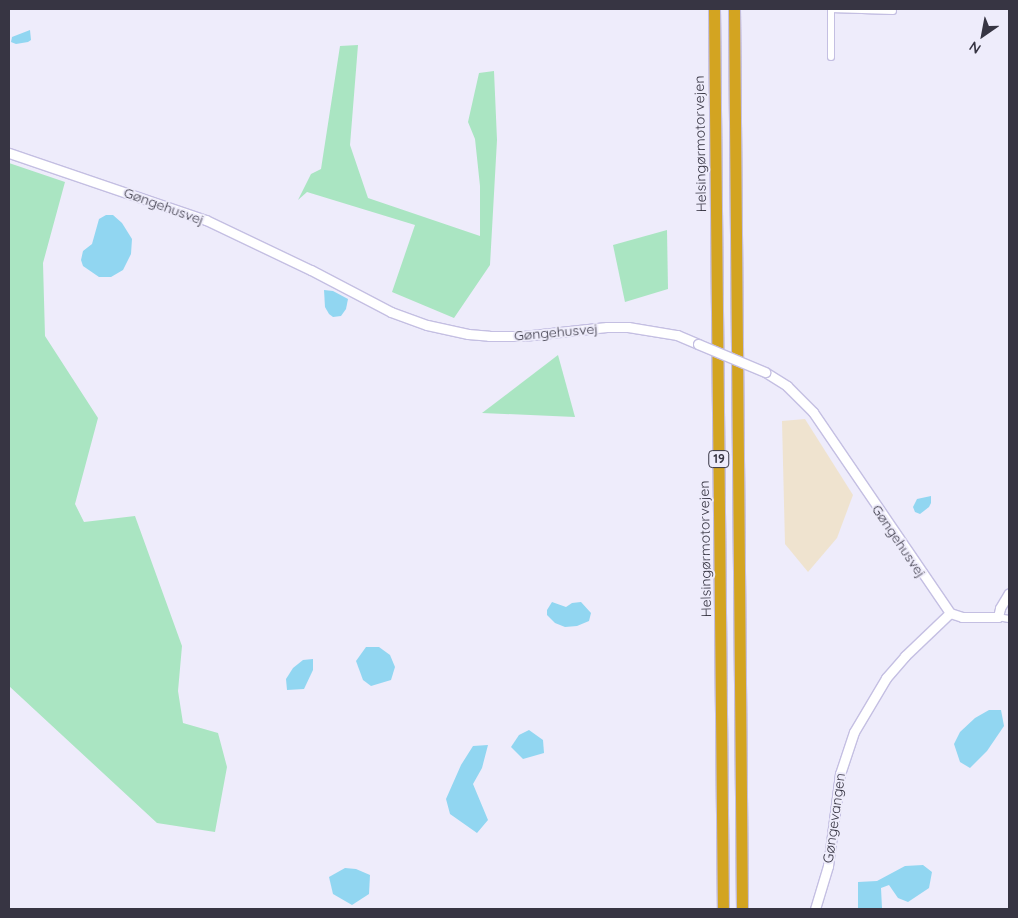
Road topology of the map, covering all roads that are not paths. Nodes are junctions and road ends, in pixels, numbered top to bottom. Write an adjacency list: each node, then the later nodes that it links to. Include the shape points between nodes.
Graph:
1 (714, 9): 11 (highway, Helsingørmotorvejen / 19)
2 (734, 9): 12 (highway, 19)
3 (831, 9): 4 (street); 5 (street)
4 (893, 11)
5 (831, 57)
6 (9, 153): 8 (street, Gøngehusvej, bridge, via 206,220 391,312 426,325 468,334 498,336 628,327 677,335 765,372 792,390 813,412)
7 (1009, 593): 9 (street)
8 (950, 613): 9 (street, via 962,617); 13 (street, Gøngevangen, via 886,678 854,732 840,774 828,866)
9 (998, 617): 10 (street)
10 (1009, 619)
11 (723, 909)
12 (742, 909)
13 (815, 909)

